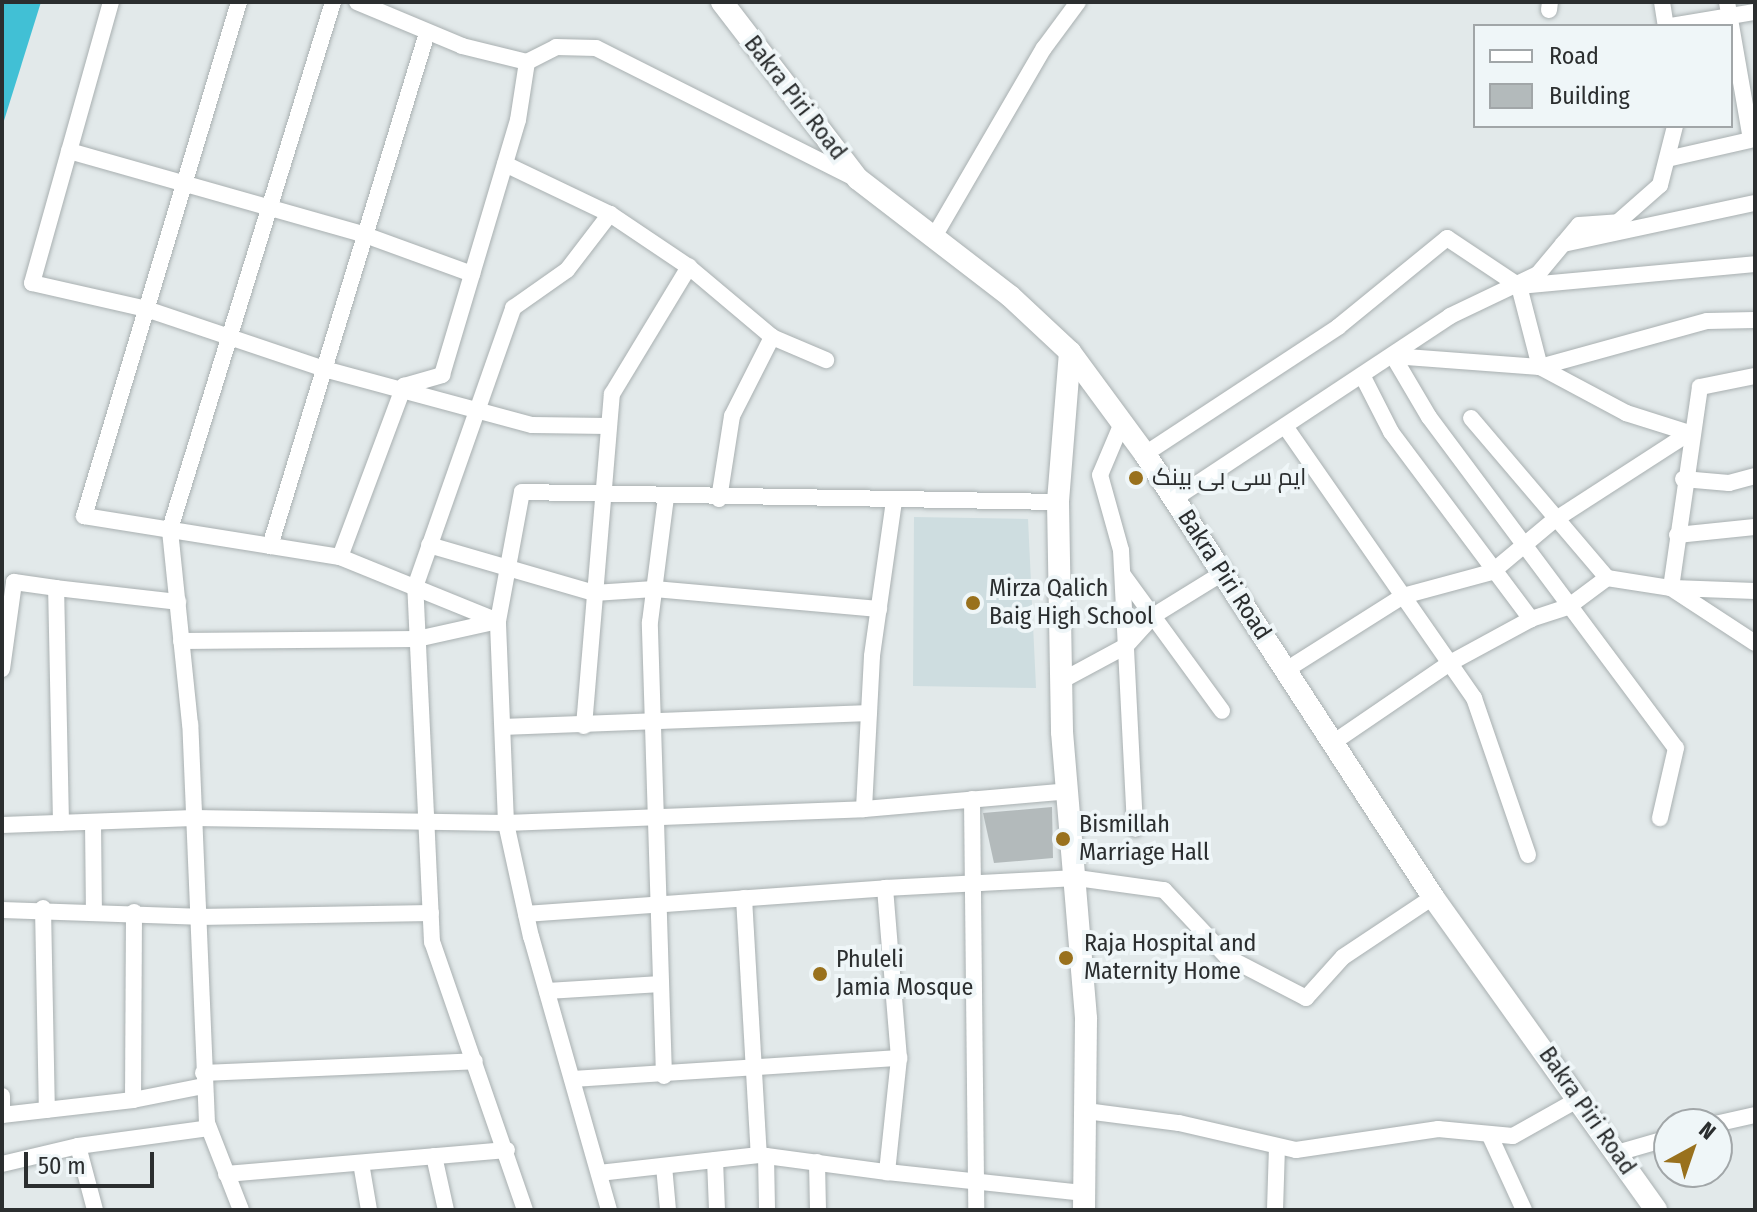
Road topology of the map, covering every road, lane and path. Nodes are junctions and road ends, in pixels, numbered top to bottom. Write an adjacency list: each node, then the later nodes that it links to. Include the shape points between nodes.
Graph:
1 (111, 2): 18 (street)
2 (239, 2): 22 (street)
3 (333, 2): 24 (street)
4 (357, 2): 13 (street)
5 (722, 2): 21 (street, Bakra Piri Road)
6 (1078, 2): 27 (street, via 1044,48)
7 (1662, 2): 10 (street)
8 (1729, 10): 9 (street); 11 (street)
9 (1755, 12)
10 (1668, 24)
11 (1676, 24)
12 (1733, 29): 15 (street)
13 (427, 33): 14 (street); 26 (street)
14 (527, 62): 20 (street); 21 (street, via 556,47 596,48)
15 (1742, 73): 17 (street)
16 (1675, 128): 19 (street)
17 (1753, 139): 19 (street)
18 (69, 151): 22 (street); 33 (street, via 32,283)
19 (1667, 159): 28 (street, via 1660,185 1618,222 1579,225)
20 (505, 164): 25 (street); 31 (street)
21 (858, 179): 27 (street, Bakra Piri Road)
22 (183, 184): 24 (street); 33 (street)
23 (1755, 203): 28 (street)
24 (269, 212): 26 (street); 35 (street)
25 (610, 214): 30 (street); 45 (street, via 567,270 513,308)
26 (365, 235): 31 (street); 41 (street)
27 (935, 235): 37 (street, Bakra Piri Road)
28 (1563, 244): 32 (street, via 1538,274)
29 (1755, 264): 32 (street)
30 (689, 267): 36 (street); 48 (street, via 612,394)
31 (472, 274): 44 (street, via 442,375)
32 (1519, 286): 38 (street, via 1450,316); 40 (street); 51 (street, via 1447,238 1338,327)
33 (146, 309): 35 (street); 62 (street, via 84,516)
34 (1755, 320): 40 (street, via 1707,321)
35 (230, 337): 41 (street); 62 (street)
36 (772, 337): 39 (street); 56 (street, via 732,416)
37 (1070, 352): 47 (street, Bakra Piri Road); 59 (street)
38 (1393, 356): 40 (street); 43 (street); 66 (street, via 1429,417)
39 (826, 360)
40 (1540, 367): 50 (street, via 1626,413)
41 (324, 369): 44 (street); 65 (street)
42 (1755, 376): 50 (street, via 1700,387)
43 (1363, 377): 49 (street); 69 (street, via 1391,432)
44 (404, 386): 45 (street); 67 (street)
45 (477, 410): 48 (street, via 532,425); 64 (street)
46 (1471, 418): 60 (street)
47 (1122, 423): 51 (street, Bakra Piri Road); 70 (street, via 1100,475)
48 (608, 426): 54 (street)
49 (1287, 429): 57 (street); 79 (street)
50 (1689, 433): 53 (street); 60 (street)
51 (1145, 454): 57 (street, Bakra Piri Road)
52 (1755, 476): 53 (street, via 1729,483)
53 (1683, 479): 63 (street)
54 (601, 495): 55 (street); 68 (street, via 522,492); 78 (street)
55 (666, 497): 56 (street); 76 (street)
56 (719, 499): 58 (street)
57 (1174, 499): 71 (street, Bakra Piri Road)
58 (894, 501): 59 (street); 82 (street)
59 (1058, 502): 93 (street)
60 (1553, 521): 66 (street); 72 (street)
61 (1755, 527): 63 (street)
62 (170, 529): 65 (street); 80 (street)
63 (1677, 535): 75 (street)
64 (429, 545): 68 (street); 73 (street)
65 (270, 546): 67 (street)
66 (1525, 548): 69 (street); 81 (street)
67 (340, 557): 73 (street)
68 (509, 563): 78 (street); 85 (street)
69 (1492, 572): 79 (street); 84 (street)
70 (1122, 574): 83 (street); 89 (street)
71 (1221, 574): 83 (street); 92 (street, Bakra Piri Road)
72 (1607, 578): 75 (street); 81 (street)
73 (415, 587): 85 (street); 86 (street)
74 (56, 588): 80 (street); 91 (street, via 14,582); 108 (street)
75 (1671, 588): 77 (street); 88 (street)
76 (654, 589): 78 (street); 82 (street); 97 (street)
77 (1755, 591)
78 (594, 593): 96 (street)
79 (1403, 596): 90 (street); 92 (street)
80 (178, 602): 87 (street)
81 (1568, 607): 84 (street); 106 (street, via 1676,748)
82 (879, 609): 95 (street)
83 (1153, 616): 89 (street); 94 (street)
84 (1531, 619): 90 (street)
85 (498, 621): 86 (street); 98 (street)
86 (417, 639): 87 (street); 105 (street)
87 (181, 641): 104 (street)
88 (1755, 643)
89 (1126, 646): 93 (street); 111 (street)
90 (1450, 663): 99 (street); 112 (street, via 1474,698)
91 (2, 669)
92 (1286, 670): 99 (street, Bakra Piri Road)
93 (1061, 681): 100 (street)
94 (1222, 711)
95 (869, 713): 97 (street); 102 (street)
96 (584, 726): 97 (street); 98 (street)
97 (653, 726): 103 (street)
98 (503, 727): 109 (street)
99 (1334, 742): 116 (street, Bakra Piri Road)
100 (1068, 791): 101 (street); 113 (street)
101 (972, 799): 102 (street); 114 (street)
102 (864, 809): 103 (street)
103 (655, 816): 109 (street); 118 (street)
104 (194, 818): 105 (street); 107 (street); 125 (street)
105 (427, 818): 109 (street); 123 (street)
106 (1660, 818)
107 (93, 822): 108 (street); 121 (street)
108 (61, 823): 110 (street)
109 (506, 823): 124 (street)
110 (2, 825)
111 (1135, 829)
112 (1528, 855)
113 (1077, 878): 114 (street); 116 (street, via 1164,890 1227,957 1306,998 1343,957); 138 (street)
114 (972, 886): 115 (street); 159 (street)
115 (885, 888): 117 (street); 128 (street)
116 (1433, 897): 135 (street, Bakra Piri Road)
117 (744, 898): 118 (street); 130 (street)
118 (658, 905): 124 (street); 126 (street)
119 (43, 908): 120 (street); 121 (street); 137 (street)
120 (2, 910)
121 (94, 912): 122 (street)
122 (134, 912): 125 (street); 136 (street)
123 (431, 913): 125 (street); 129 (street, via 432,942)
124 (526, 914): 127 (street)
125 (198, 917): 132 (street)
126 (661, 984): 127 (street); 131 (street)
127 (547, 991): 133 (street)
128 (899, 1058): 130 (street); 156 (street)
129 (475, 1061): 132 (street); 147 (street)
130 (758, 1070): 131 (street); 149 (street)
131 (664, 1076): 133 (street)
132 (203, 1079): 136 (street); 142 (street)
133 (573, 1079): 157 (street)
134 (2, 1096): 140 (street)
135 (1579, 1099): 143 (street, via 1513,1136); 148 (street, Bakra Piri Road)
136 (133, 1100): 137 (street)
137 (47, 1110): 140 (street)
138 (1086, 1111): 146 (street, via 1179,1123); 160 (street)
139 (1754, 1113): 141 (street)
140 (2, 1115)
141 (1733, 1119)
142 (209, 1128): 145 (street); 158 (street)
143 (1490, 1136): 146 (street, via 1438,1129); 173 (street)
144 (1653, 1143): 148 (street)
145 (78, 1146): 154 (street); 161 (street)
146 (1277, 1147): 172 (street)
147 (507, 1150): 150 (street); 165 (street)
148 (1617, 1153): 174 (street, Bakra Piri Road)
149 (762, 1155): 151 (street); 152 (street); 169 (street)
150 (434, 1156): 153 (street); 164 (street)
151 (715, 1160): 155 (street); 168 (street)
152 (817, 1162): 156 (street); 170 (street)
153 (361, 1163): 158 (street); 163 (street)
154 (2, 1164)
155 (664, 1166): 157 (street); 167 (street)
156 (887, 1172): 159 (street)
157 (599, 1173): 166 (street)
158 (226, 1174): 162 (street)
159 (981, 1183): 160 (street); 171 (street)
160 (1084, 1202)
161 (95, 1210)
162 (241, 1210)
163 (369, 1210)
164 (446, 1210)
165 (525, 1210)
166 (609, 1210)
167 (668, 1210)
168 (717, 1210)
169 (767, 1210)
170 (818, 1210)
171 (976, 1210)
172 (1275, 1210)
173 (1524, 1210)
174 (1656, 1210)

